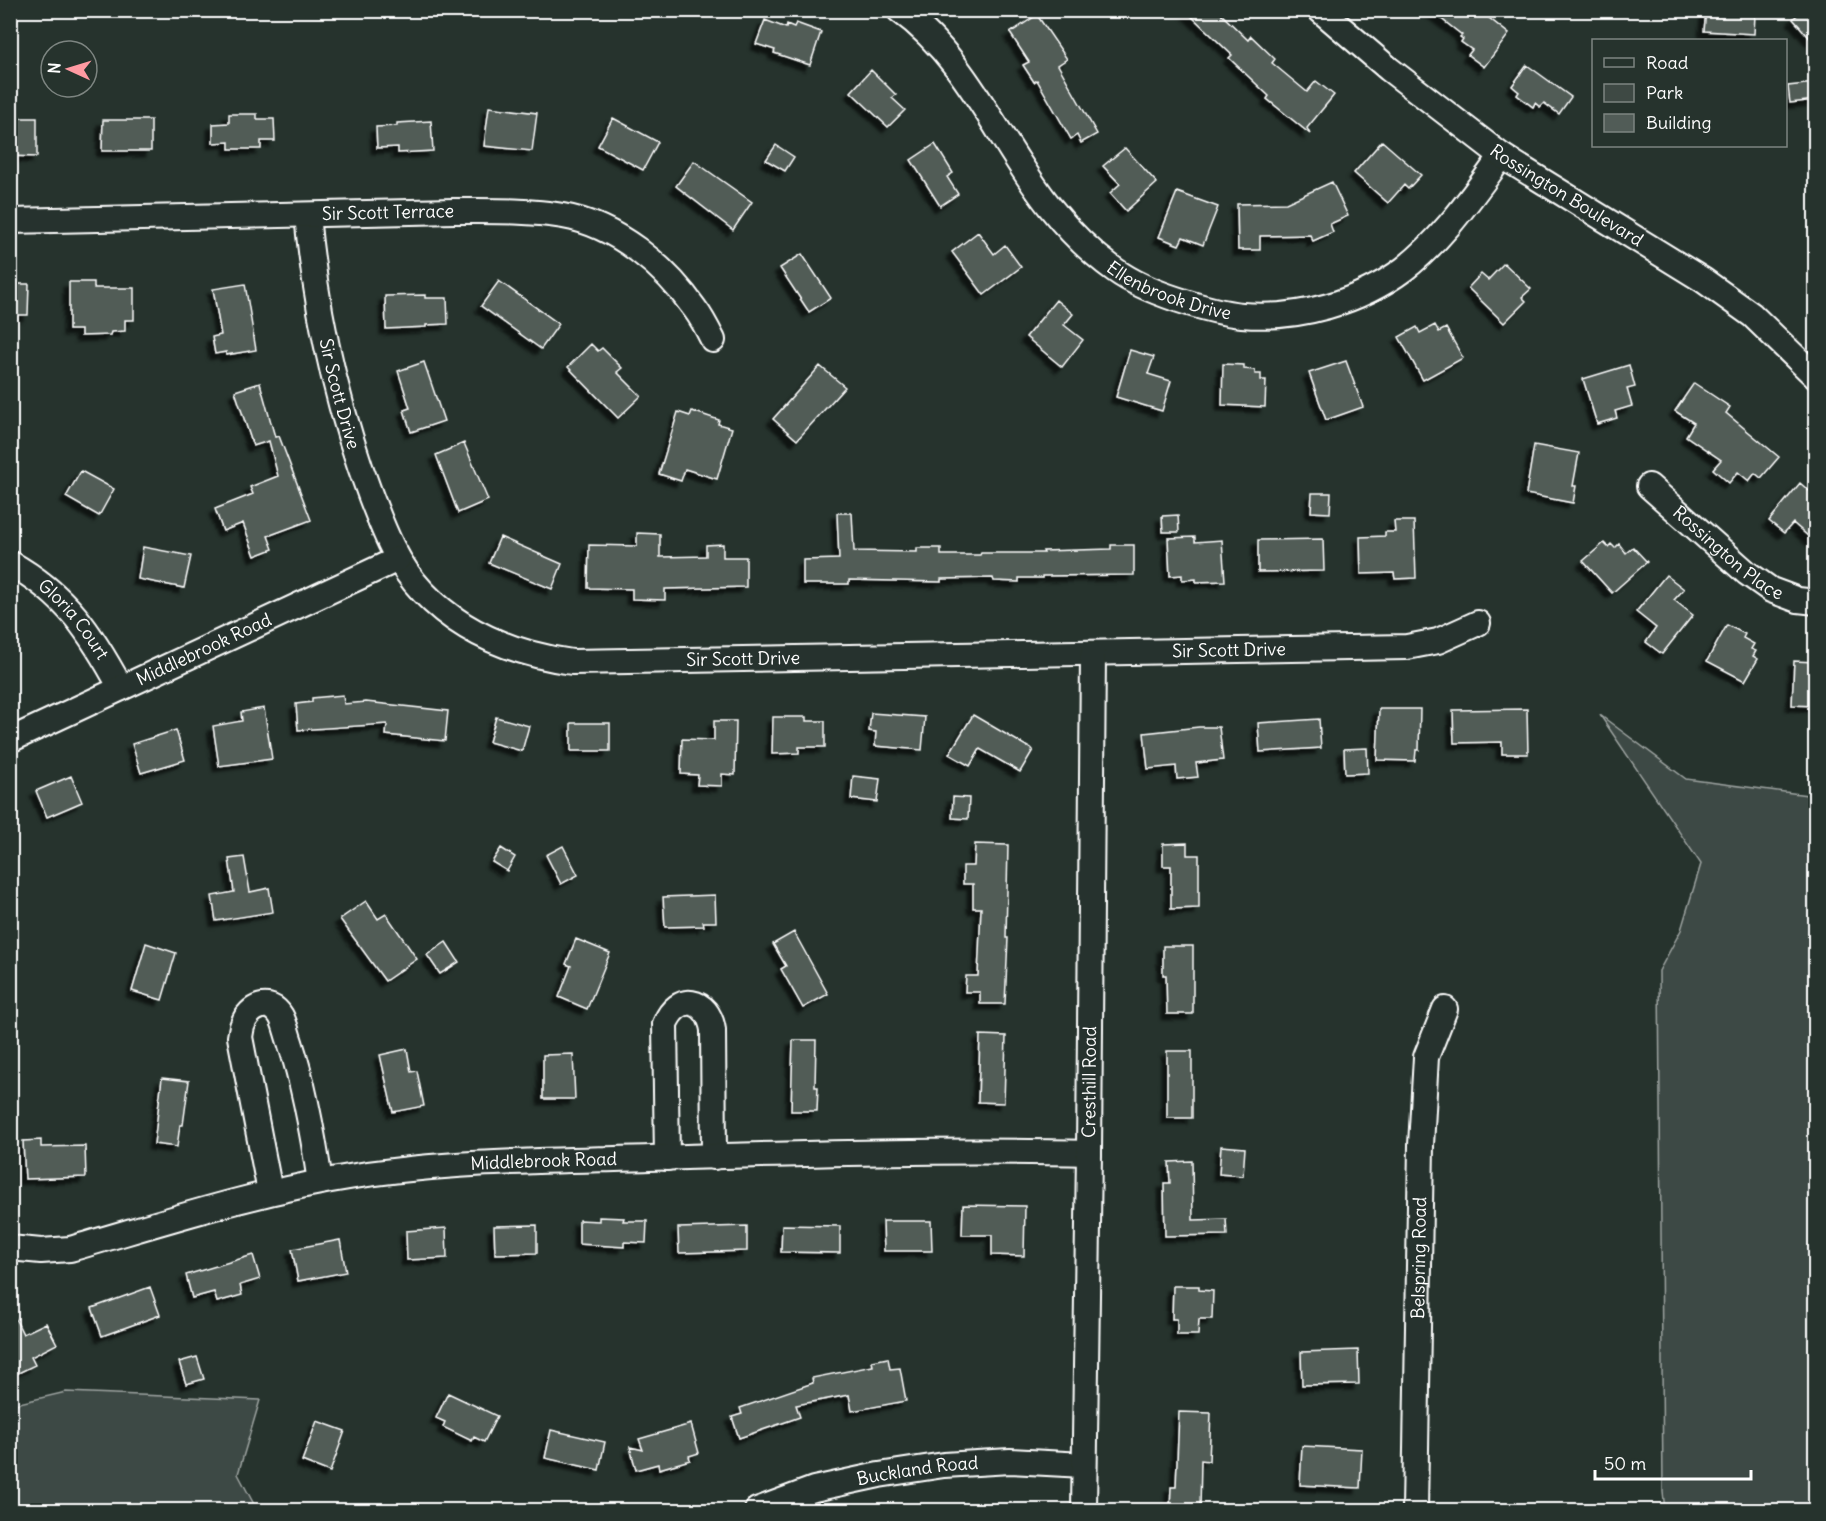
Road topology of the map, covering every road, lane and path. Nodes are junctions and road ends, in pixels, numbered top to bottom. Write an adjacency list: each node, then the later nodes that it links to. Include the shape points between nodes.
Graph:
1 (899, 10): 3 (street, Ellenbrook Drive, via 952,61 1049,205 1080,242 1116,271 1153,291 1195,306 1242,315 1286,314 1328,306 1367,291 1403,269 1434,243)
2 (1320, 10): 3 (street, Rossington Boulevard)
3 (1502, 156): 7 (street, Rossington Boulevard, via 1703,280 1752,315)
4 (307, 215): 5 (street, Sir Scott Terrace); 6 (street, Sir Scott Terrace, via 509,210 565,216 593,224 627,243 675,283); 9 (street, Sir Scott Drive, via 320,315 335,382 362,471)
5 (10, 220)
6 (713, 340)
7 (1815, 377)
8 (1649, 486): 11 (street, Rossington Place, via 1771,590)
9 (398, 559): 13 (street, Sir Scott Drive, via 422,591 465,627 507,647 550,659 572,662); 14 (street, Middlebrook Road)
10 (10, 563): 14 (street, Gloria Court, via 33,575 59,597 98,646)
11 (1815, 602)
12 (1478, 623): 13 (street, Sir Scott Drive, via 1438,641 1411,647)
13 (1093, 654): 17 (street, Cresthill Road)
14 (121, 688): 15 (street, Middlebrook Road)
15 (10, 740)
16 (1445, 1009): 26 (street, Belspring Road, via 1426,1057)
17 (1089, 1152): 18 (street, Middlebrook Road, via 986,1150); 23 (street, Cresthill Road)
18 (714, 1157): 19 (street, Middlebrook Road); 19 (street, via 712,1020 707,1011 690,1003 669,1013 665,1024)
19 (668, 1158): 20 (street, Middlebrook Road, via 442,1165)
20 (320, 1182): 21 (street, Middlebrook Road); 21 (street, via 310,1119 281,1016 274,1008 258,1006 242,1024 240,1037)
21 (270, 1192): 22 (street, Middlebrook Road, via 70,1249)
22 (10, 1248)
23 (1084, 1465): 24 (street, Buckland Road, via 1010,1461 944,1465 814,1489); 25 (street, Cresthill Road)
24 (758, 1510)
25 (1084, 1510)
26 (1415, 1510)

